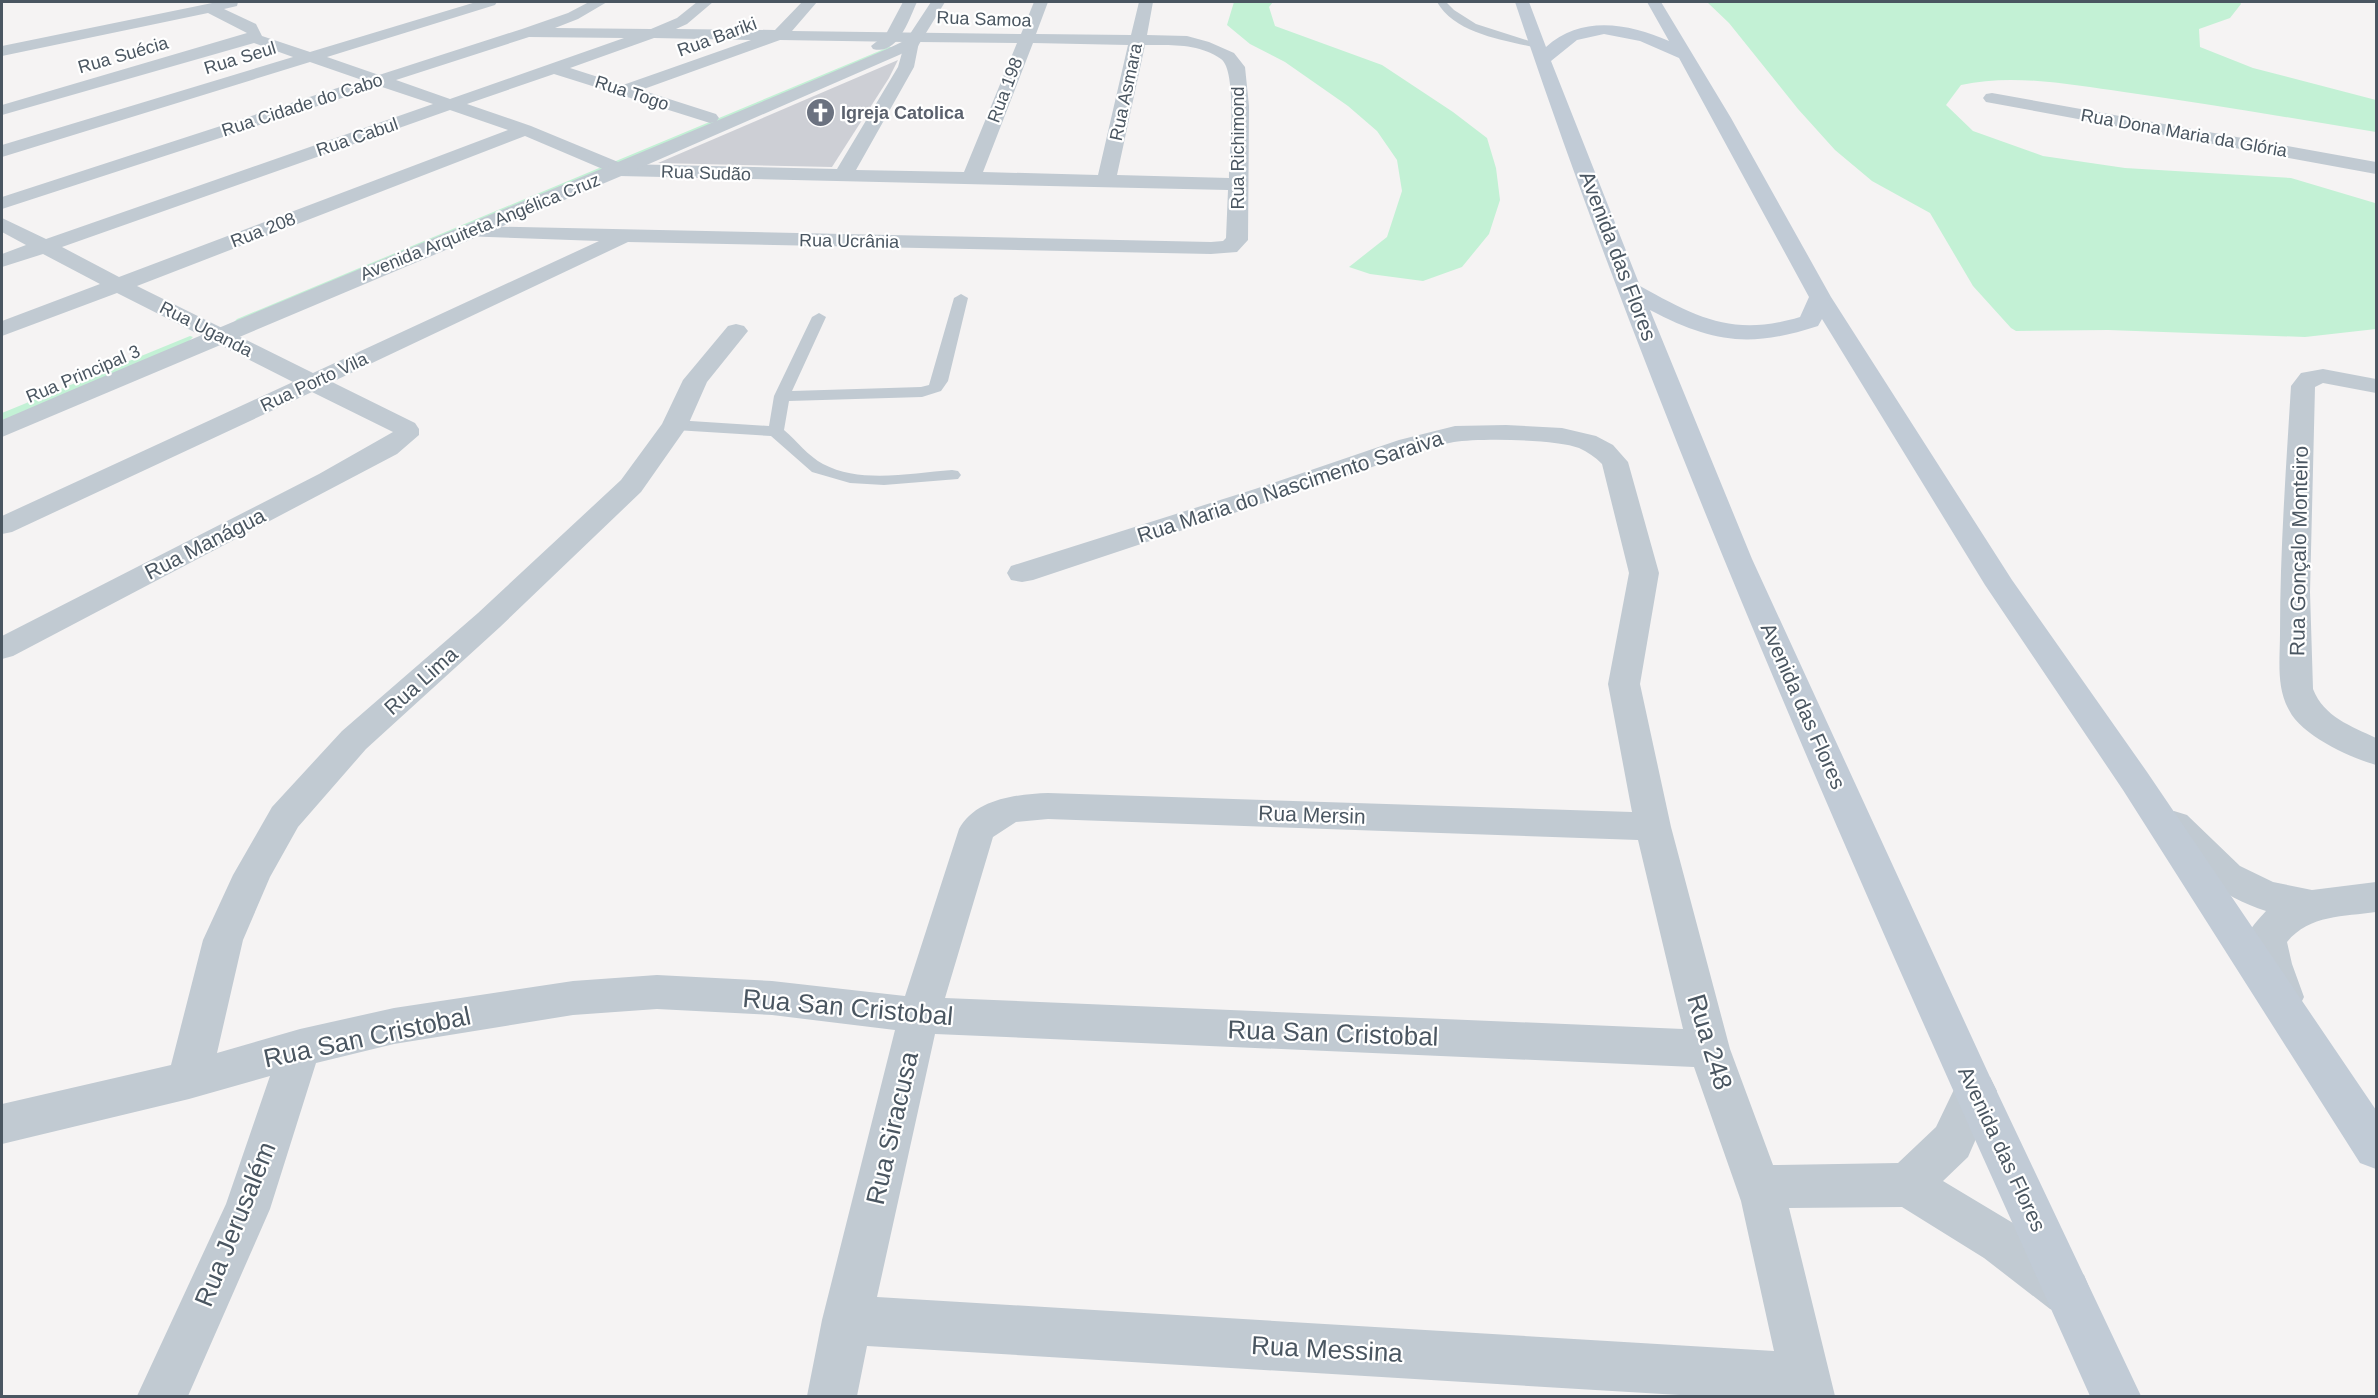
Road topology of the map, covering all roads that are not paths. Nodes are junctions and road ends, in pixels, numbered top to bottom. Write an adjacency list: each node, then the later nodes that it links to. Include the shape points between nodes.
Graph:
1 (238, 2): 13 (street)
2 (489, 2): 25 (street, Rua Seul)
3 (600, 2): 14 (street, Rua Cidade do Cabo)
4 (706, 2): 15 (street, Rua Cabul, via 682,21)
5 (810, 2): 16 (street, Rua Bariki)
6 (910, 2): 18 (street)
7 (938, 2): 18 (street, Avenida Arquiteta Angélica Cruz)
8 (1041, 2): 19 (street, Rua 198)
9 (1146, 2): 20 (street, Rua Asmara)
10 (1441, 2): 23 (lane, via 1450,14 1473,27)
11 (1522, 2): 23 (main road, Avenida das Flores)
12 (1654, 2): 24 (main road)
13 (210, 8): 17 (street, Rua Sudão, via 250,27); 22 (street)
14 (528, 32): 15 (street, Rua Samoa); 27 (street, Rua Cidade do Cabo)
15 (657, 32): 16 (street, Rua Samoa); 26 (street, Rua Cabul)
16 (779, 35): 18 (street, Rua Samoa); 28 (street, Rua Bariki)
17 (254, 38): 25 (street, Rua Sudão); 31 (street, Rua Suécia)
18 (907, 38): 19 (street, Rua Samoa); 32 (street, Avenida Arquiteta Angélica Cruz); 35 (street, Avenida Arquiteta Angélica Cruz); 37 (street, via 906,67)
19 (1025, 40): 20 (street, Rua Samoa); 38 (street, Rua 198)
20 (1138, 40): 21 (street, Rua Samoa); 39 (street, Rua Asmara)
21 (1187, 42): 40 (street, Rua Richimond, via 1228,56 1237,67)
22 (2, 51)
23 (1539, 53): 24 (main road, via 1575,34 1593,30 1651,38); 49 (main road, Avenida das Flores)
24 (1685, 54): 50 (main road)
25 (311, 57): 27 (street, Rua Sudão); 34 (street, Rua Seul)
26 (553, 68): 28 (street, Rua Togo); 30 (street, Rua Cabul)
27 (380, 80): 30 (street, Rua Sudão); 41 (street, Rua Cidade do Cabo)
28 (625, 90): 32 (street, Rua Togo)
29 (1992, 98): 36 (street, Rua Dona Maria da Glória)
30 (449, 104): 33 (street, Rua Sudão); 45 (street, Rua Cabul)
31 (2, 110)
32 (710, 118): 35 (street, Avenida Arquiteta Angélica Cruz)
33 (525, 130): 35 (street, Rua Sudão); 48 (street, Rua 208)
34 (2, 151)
35 (611, 165): 37 (street, Rua Sudão); 43 (street, Avenida Arquiteta Angélica Cruz); 54 (street, Avenida Arquiteta Angélica Cruz)
36 (2376, 168)
37 (843, 176): 38 (street, Rua Sudão)
38 (971, 179): 39 (street, Rua Sudão)
39 (1107, 182): 40 (street, Rua Sudão)
40 (1239, 184): 46 (street, Rua Richimond, via 1237,240)
41 (2, 203)
42 (2, 224): 45 (street, Rua Uganda)
43 (468, 232): 44 (street, Rua Ucrânia); 54 (street, Avenida Arquiteta Angélica Cruz)
44 (626, 237): 46 (street, Rua Ucrânia); 57 (street, Rua Porto Vila)
45 (45, 245): 47 (street, Rua Cabul); 48 (street, Rua Uganda)
46 (1229, 247)
47 (2, 261)
48 (118, 285): 53 (street, Rua 208); 54 (street, Rua Uganda)
49 (1631, 290): 50 (main road, via 1709,328 1752,335 1783,332 1810,321); 81 (main road, Avenida das Flores, via 1737,559)
50 (1820, 297): 71 (main road, via 2000,585)
51 (961, 298): 59 (lane, via 935,388 922,392)
52 (819, 317): 59 (lane)
53 (2, 329)
54 (209, 330): 56 (street, Avenida Arquiteta Angélica Cruz); 57 (street, Rua Uganda); 62 (street, Avenida Arquiteta Angélica Cruz)
55 (736, 331): 61 (street, Rua Lima, via 695,380)
56 (165, 340): 60 (street, Rua Principal 3)
57 (313, 383): 64 (street, Rua Uganda, via 399,425 406,429); 66 (street, Rua Porto Vila)
58 (2376, 386): 70 (street, Rua Gonçalo Monteiro, via 2323,376 2310,378 2303,386 2295,592 2297,688 2304,708 2326,728)
59 (782, 396): 63 (lane)
60 (2, 408)
61 (675, 425): 63 (lane); 80 (street, Rua Lima, via 632,486 354,740 285,817 252,875 223,940)
62 (2, 429)
63 (776, 431): 65 (lane, via 816,467 843,478 882,480)
64 (406, 435): 68 (street, Rua Manágua, via 329,480)
65 (952, 475)
66 (2, 526)
67 (1023, 573): 69 (street, Rua Maria do Nascimento Saraiva, via 1455,434 1562,436 1596,446 1615,462 1644,573)
68 (2, 649)
69 (1624, 684): 72 (street, Rua 248)
70 (2376, 753)
71 (2135, 781): 75 (street, via 2227,877 2266,896); 76 (main road)
72 (1653, 827): 73 (street, Rua Mersin, via 1048,806 1014,807); 79 (street, Rua 248)
73 (977, 829): 77 (street, Rua Siracusa)
74 (2376, 897): 75 (street)
75 (2312, 905): 76 (street, via 2283,919 2267,938)
76 (2288, 1011): 83 (main road)
77 (919, 1015): 78 (street, Rua San Cristobal, via 772,998 657,992 573,998 394,1026); 79 (street, Rua San Cristobal); 87 (street, Rua Siracusa)
78 (300, 1048): 80 (street, Rua San Cristobal); 89 (street, Rua Jerusalém, via 247,1209)
79 (1709, 1049): 85 (street, Rua 248)
80 (189, 1080): 82 (street, Rua San Cristobal)
81 (1975, 1091): 84 (street, via 1952,1142); 86 (main road, Avenida das Flores)
82 (2, 1124)
83 (2376, 1148)
84 (1908, 1185): 85 (street); 86 (street, via 2001,1242)
85 (1760, 1187): 88 (street, Rua 248)
86 (2070, 1294): 91 (main road, Avenida das Flores)
87 (847, 1320): 88 (street, Rua Messina); 90 (street, Rua Siracusa)
88 (1808, 1387)
89 (162, 1396)
90 (832, 1396)
91 (2116, 1396)

